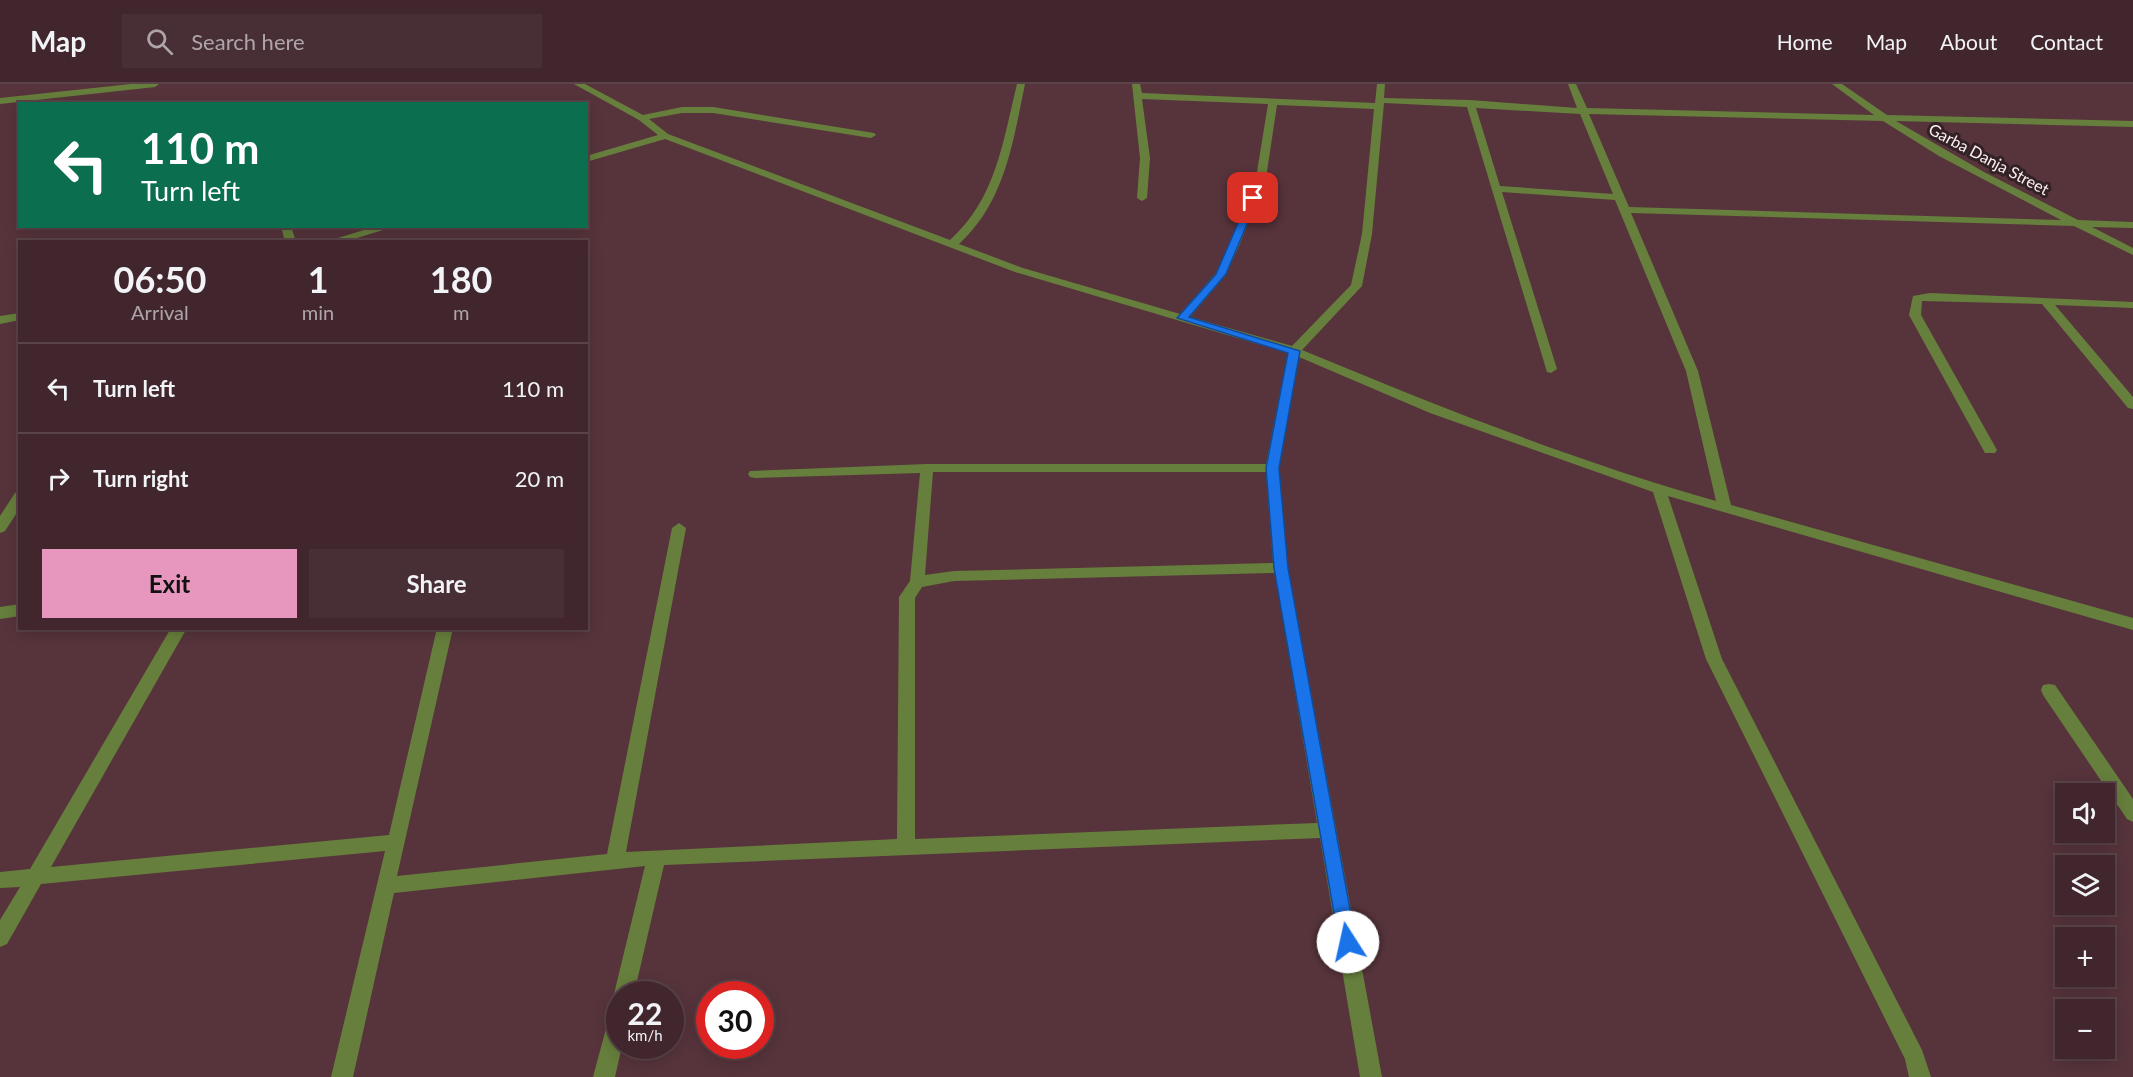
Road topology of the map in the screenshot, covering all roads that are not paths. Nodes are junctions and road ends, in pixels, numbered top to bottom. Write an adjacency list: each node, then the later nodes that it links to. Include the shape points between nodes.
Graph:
1 (155, 84): 9 (street)
2 (578, 84): 15 (street)
3 (1021, 84): 28 (street, via 992,199 967,233)
4 (1136, 84): 8 (street)
5 (1381, 84): 11 (street)
6 (1572, 84): 13 (street)
7 (1836, 84): 14 (street, Garba Danja Street)
8 (1138, 96): 10 (street); 22 (street, via 1145,158)
9 (0, 101)
10 (1273, 102): 11 (street); 33 (street, via 1261,178 1234,246 1221,274)
11 (1378, 103): 12 (street); 35 (street, via 1367,234 1356,286)
12 (1470, 103): 13 (street); 20 (street)
13 (1583, 111): 14 (street); 21 (street)
14 (1880, 116): 16 (street); 24 (street, Garba Danja Street, via 1940,152)
15 (642, 118): 17 (street, via 682,110 713,110); 18 (street)
16 (2133, 124)
17 (871, 135)
18 (665, 136): 19 (street); 28 (street)
19 (588, 158)
20 (1496, 189): 21 (street); 36 (street)
21 (1619, 197): 23 (street)
22 (1142, 198)
23 (1625, 210): 24 (street); 44 (street, via 1692,371)
24 (2081, 225): 25 (street); 29 (street, Garba Danja Street)
25 (2133, 225)
26 (384, 228): 27 (street)
27 (339, 240)
28 (952, 244): 33 (street, via 1018,270)
29 (2133, 252)
30 (2045, 301): 31 (street); 37 (street); 38 (street, via 1917,298 1915,315)
31 (2133, 305)
32 (18, 316): 34 (street)
33 (1183, 318): 35 (street)
34 (0, 320)
35 (1294, 351): 40 (street); 42 (street, via 1435,410)
36 (1551, 369)
37 (2133, 405)
38 (1990, 450)
39 (927, 468): 40 (street); 41 (street); 48 (street)
40 (1272, 468): 47 (street)
41 (755, 474)
42 (1659, 489): 44 (street); 70 (street, via 1714,659 1915,1057)
43 (18, 499): 45 (street)
44 (1725, 508): 51 (street)
45 (0, 528)
46 (679, 528): 60 (street)
47 (1281, 568): 48 (street, via 954,576); 56 (street)
48 (917, 582): 58 (street, via 907,597)
49 (18, 610): 50 (street)
50 (0, 614)
51 (2133, 624)
52 (178, 630): 61 (street)
53 (445, 630): 57 (street)
54 (2049, 690): 55 (street)
55 (2133, 814)
56 (1328, 830): 58 (street); 69 (street)
57 (394, 842): 61 (street); 63 (street)
58 (906, 847): 59 (street)
59 (657, 857): 60 (street); 65 (street)
60 (615, 861): 63 (street)
61 (36, 875): 62 (street); 64 (street)
62 (0, 879)
63 (384, 886): 67 (street)
64 (0, 938)
65 (627, 981)
66 (609, 1059): 68 (street)
67 (342, 1077)
68 (604, 1077)
69 (1371, 1077)
70 (1920, 1077)

